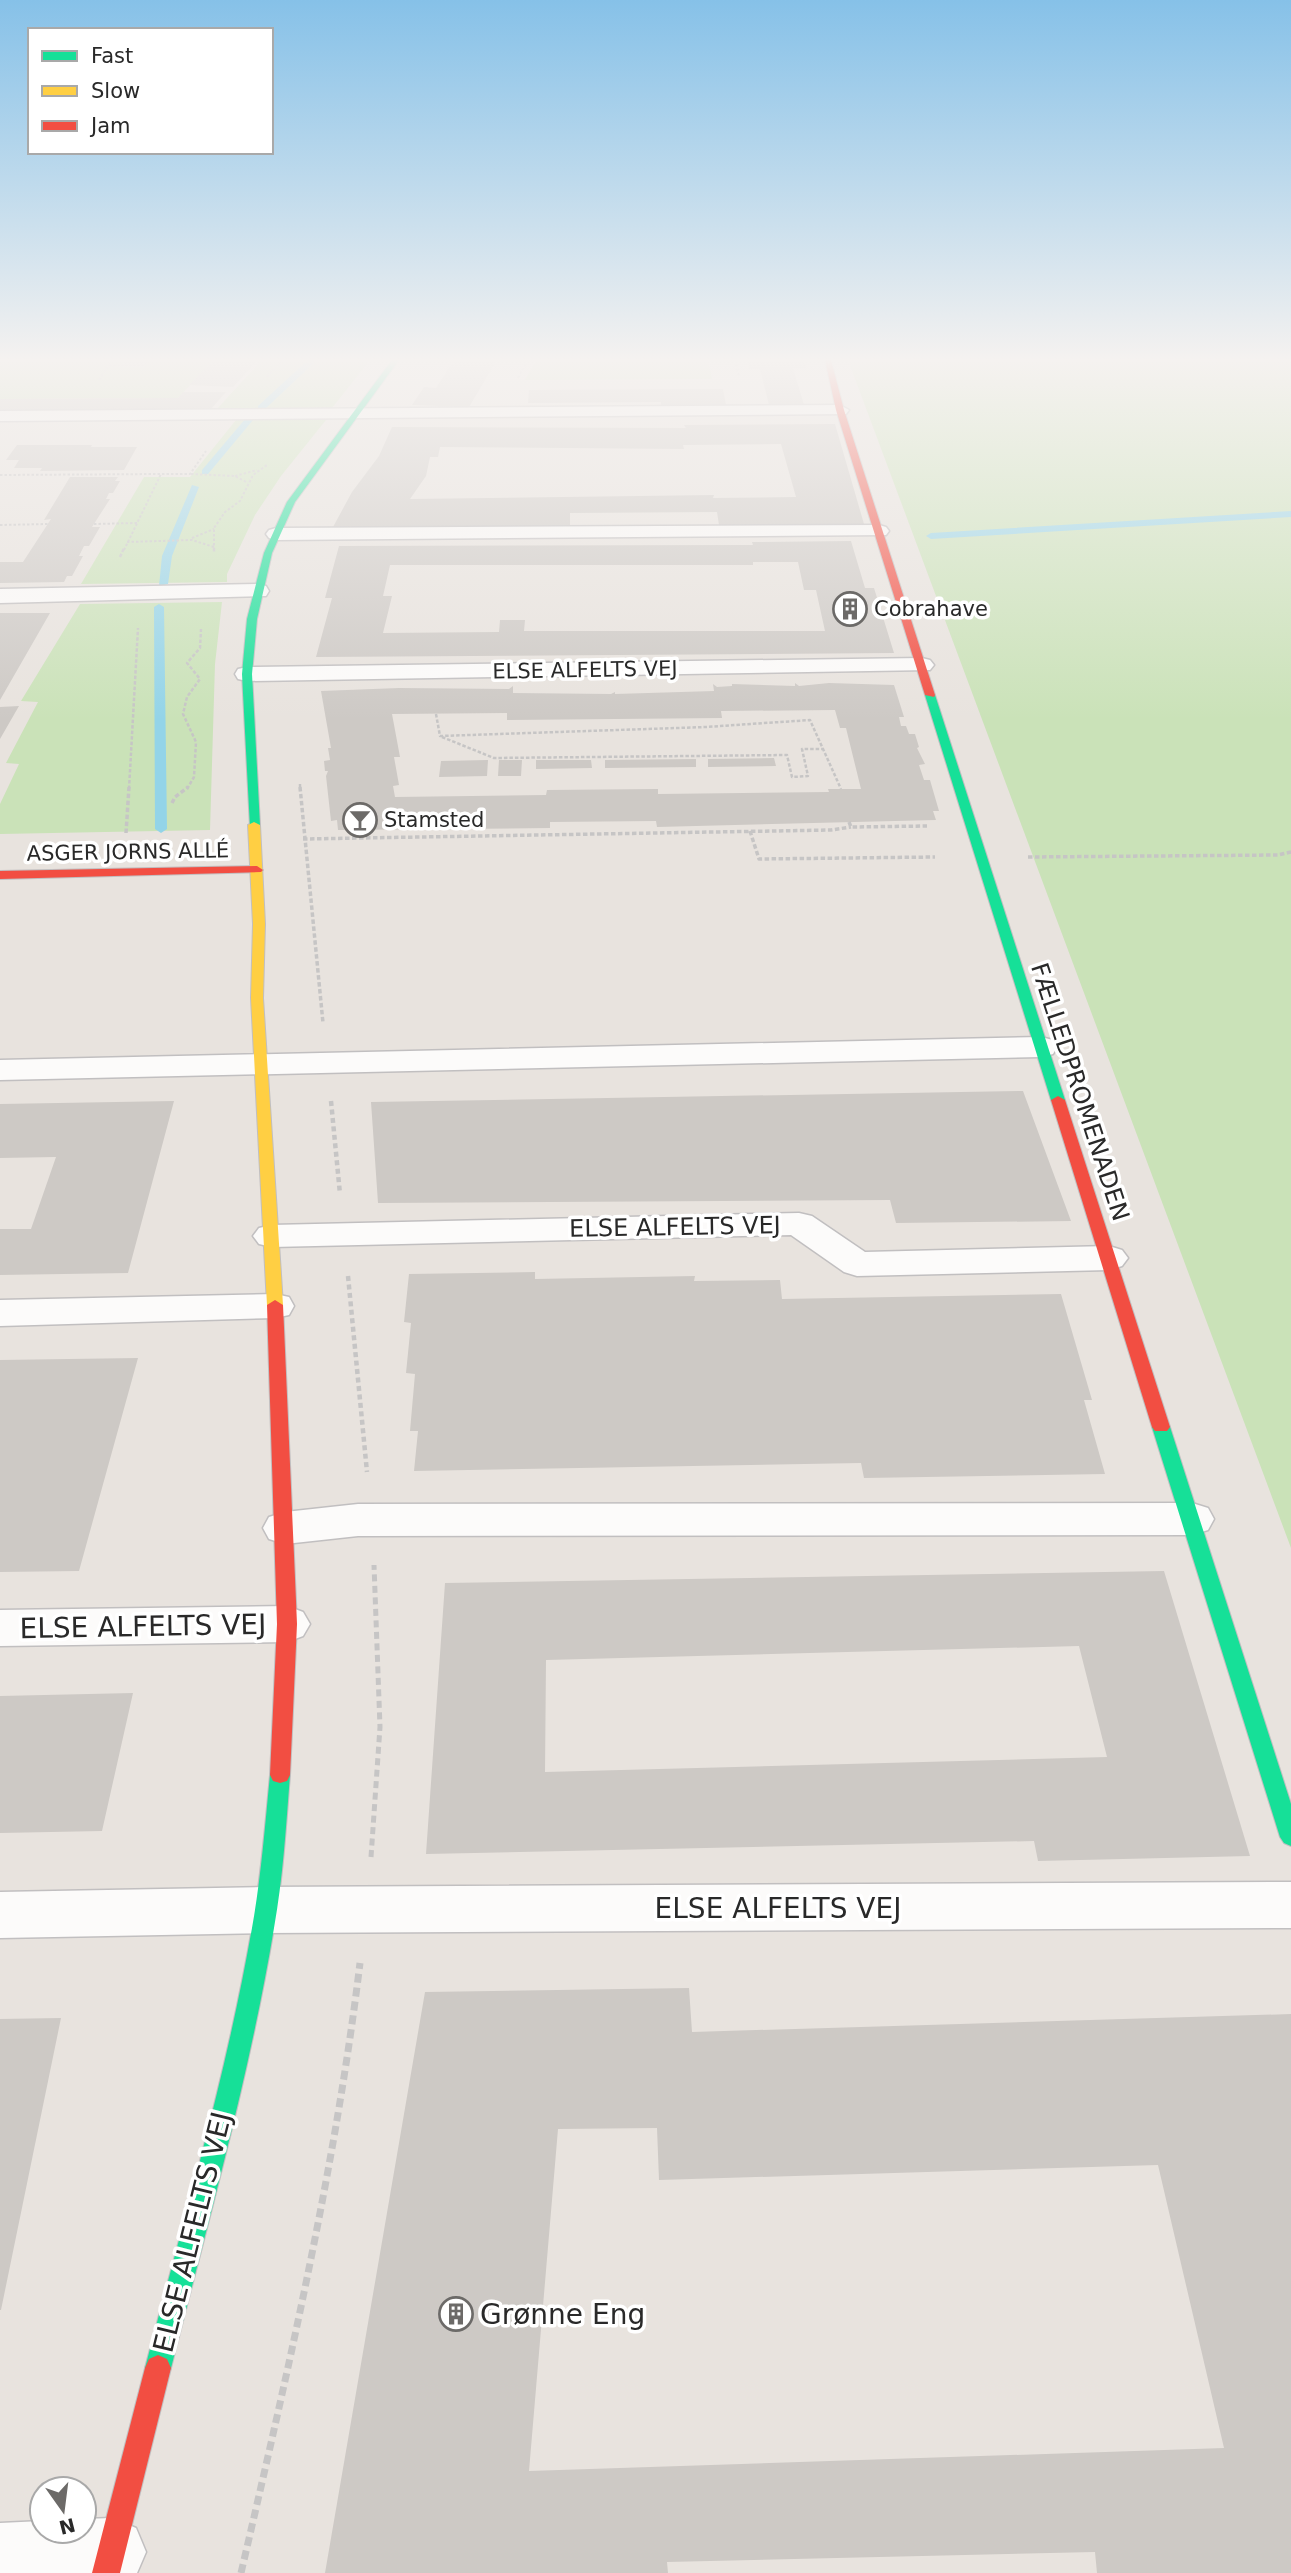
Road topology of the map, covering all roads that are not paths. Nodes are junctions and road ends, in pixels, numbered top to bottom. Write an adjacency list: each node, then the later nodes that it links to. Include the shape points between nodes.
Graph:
1 (306, 480): 4 (street, ELSE ALFELTS VEJ)
2 (863, 480): 3 (street, FÆLLEDPROMENADEN)
3 (879, 531): 4 (street); 7 (street, FÆLLEDPROMENADEN)
4 (276, 534): 5 (street, ELSE ALFELTS VEJ)
5 (258, 591): 6 (street); 8 (street, ELSE ALFELTS VEJ)
6 (0, 596)
7 (922, 665): 8 (street, ELSE ALFELTS VEJ); 11 (street, FÆLLEDPROMENADEN)
8 (247, 674): 9 (street, ELSE ALFELTS VEJ)
9 (257, 870): 10 (street, ASGER JORNS ALLÉ); 12 (street, ELSE ALFELTS VEJ)
10 (0, 875)
11 (1041, 1047): 12 (street); 15 (street, FÆLLEDPROMENADEN)
12 (261, 1065): 13 (street); 14 (street, ELSE ALFELTS VEJ)
13 (0, 1070)
14 (272, 1236): 15 (street, ELSE ALFELTS VEJ, via 799,1224 856,1264); 16 (street, ELSE ALFELTS VEJ)
15 (1109, 1258): 18 (street, FÆLLEDPROMENADEN)
16 (275, 1306): 17 (street); 19 (street, ELSE ALFELTS VEJ)
17 (0, 1313)
18 (1192, 1519): 19 (street, via 358,1520); 22 (street, FÆLLEDPROMENADEN)
19 (285, 1528): 20 (street, ELSE ALFELTS VEJ)
20 (287, 1623): 21 (street, ELSE ALFELTS VEJ); 24 (street, ELSE ALFELTS VEJ, via 279,1791)
21 (0, 1628)
22 (1291, 1838)
23 (1291, 1905): 24 (street, ELSE ALFELTS VEJ)
24 (264, 1910): 25 (street); 27 (street, ELSE ALFELTS VEJ, via 244,2028)
25 (0, 1915)
26 (0, 2557): 27 (street, ELSE ALFELTS VEJ)
27 (109, 2563)

